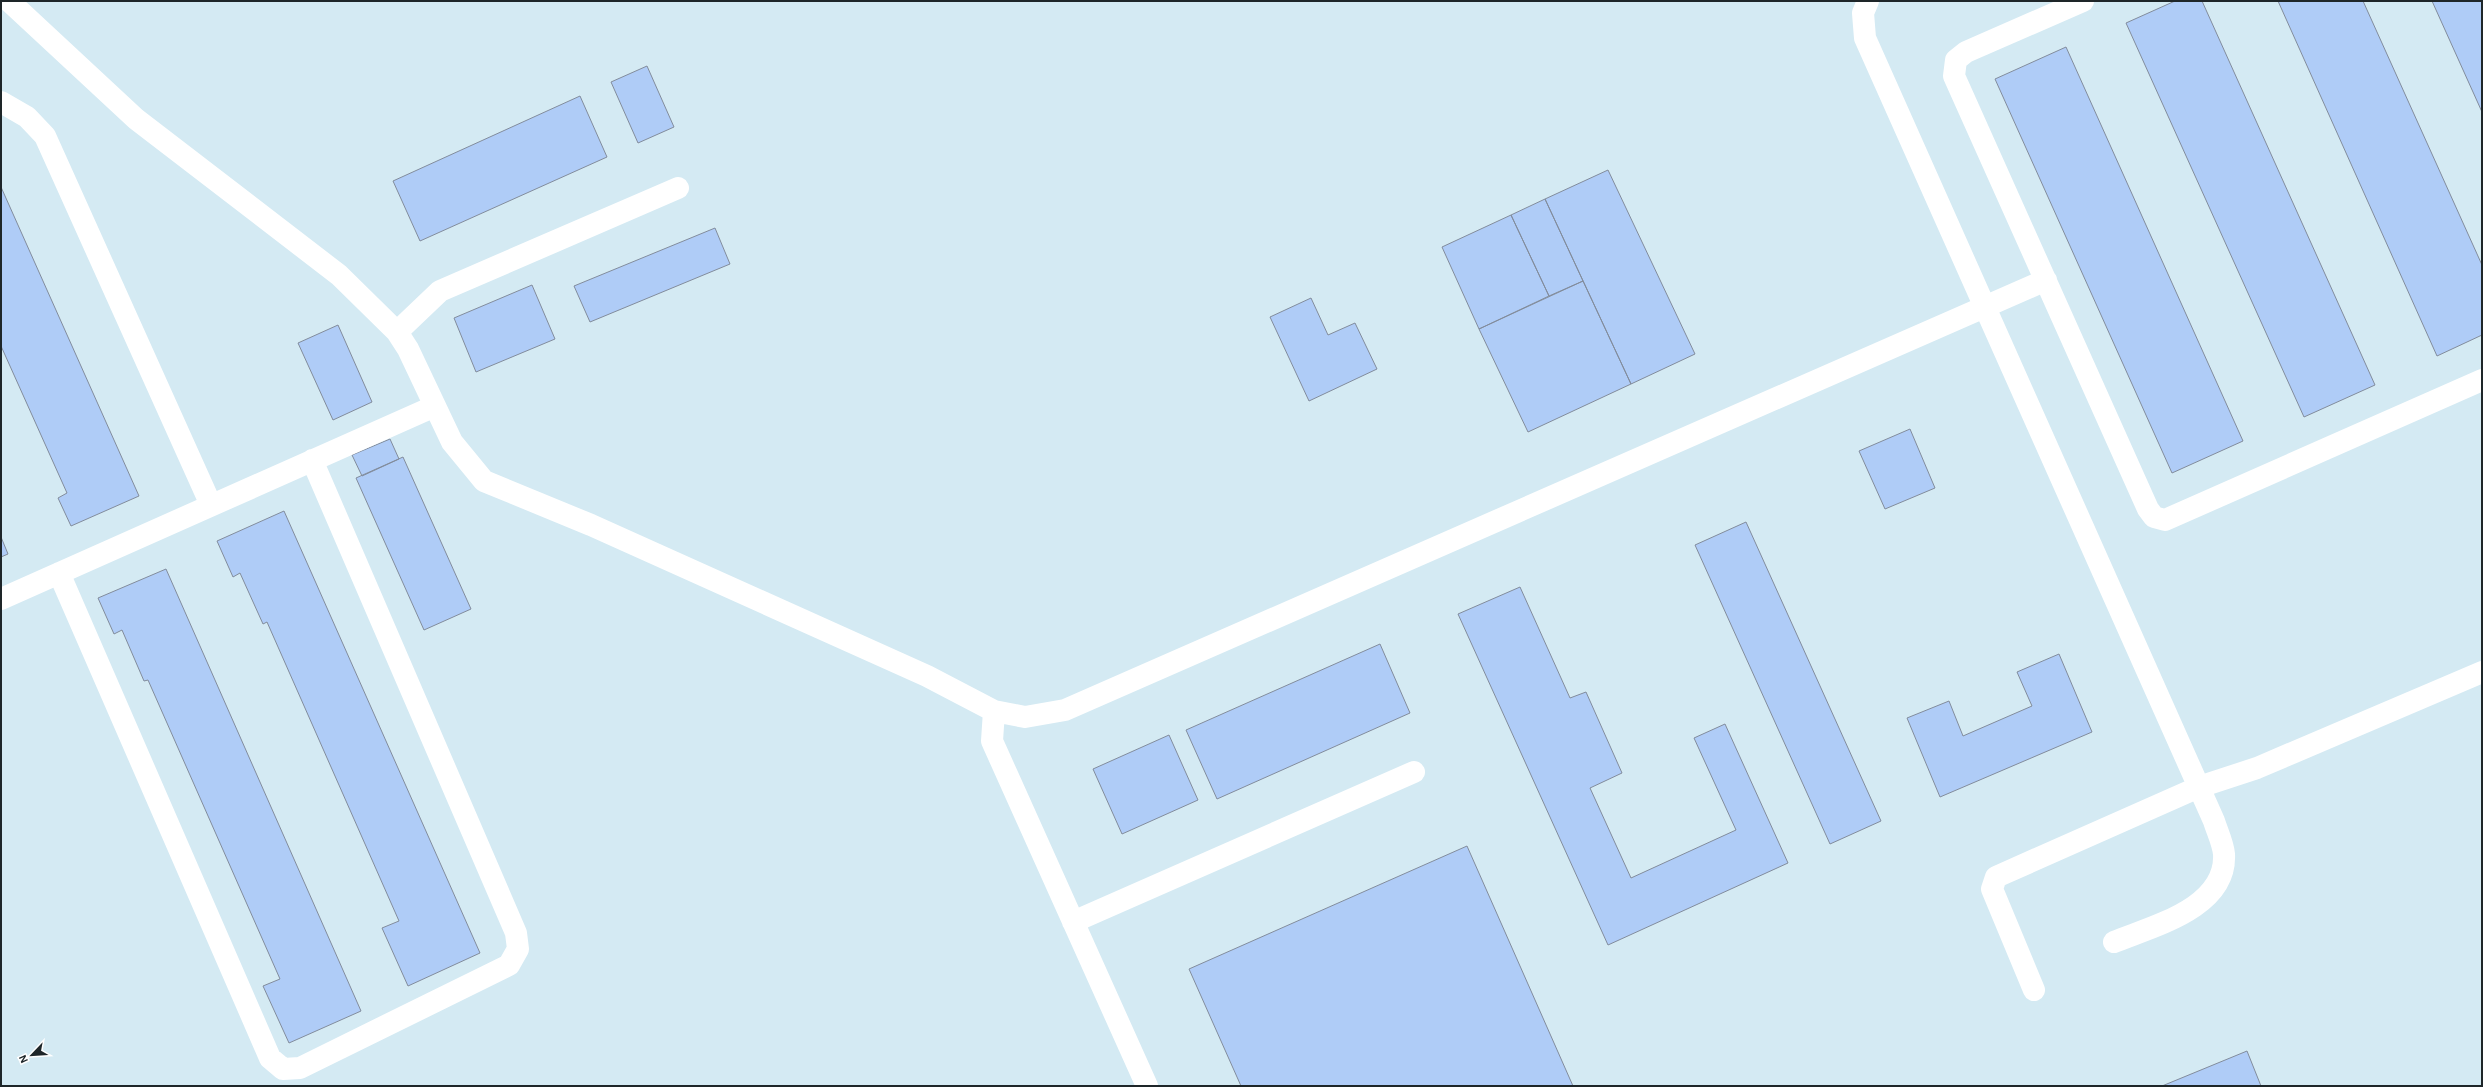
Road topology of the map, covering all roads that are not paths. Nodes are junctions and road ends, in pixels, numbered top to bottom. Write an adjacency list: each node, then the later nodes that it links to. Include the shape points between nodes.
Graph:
1 (9, 1): 8 (lane, via 136,119 339,275)
2 (1868, 1): 7 (lane, via 1863,13 1865,38)
3 (2083, 1): 6 (lane, via 1966,52 1956,60 1954,76)
4 (1, 102): 12 (lane, via 27,117 44,136)
5 (678, 188): 8 (lane, via 440,291)
6 (2046, 280): 7 (lane); 9 (lane, via 2148,509 2154,517 2165,520)
7 (1985, 308): 16 (lane, via 1065,710 1025,717); 18 (lane)
8 (397, 332): 10 (lane)
9 (2482, 380)
10 (435, 406): 11 (lane); 16 (lane, via 452,442 484,481 591,525 912,670)
11 (312, 460): 12 (lane); 13 (lane, via 516,933 518,949 509,965 300,1068 283,1069 270,1058)
12 (211, 505): 13 (lane)
13 (59, 573): 14 (lane)
14 (1, 599)
15 (2482, 672): 18 (lane, via 2257,768)
16 (994, 711): 19 (lane, via 992,741)
17 (1414, 772): 19 (lane)
18 (2199, 787): 20 (lane, via 2214,821 2224,854 2220,879 2207,897 2188,911); 21 (lane, via 1996,877 1992,889)
19 (1073, 922): 22 (lane)
20 (2114, 942)
21 (2034, 990)
22 (1147, 1086)

